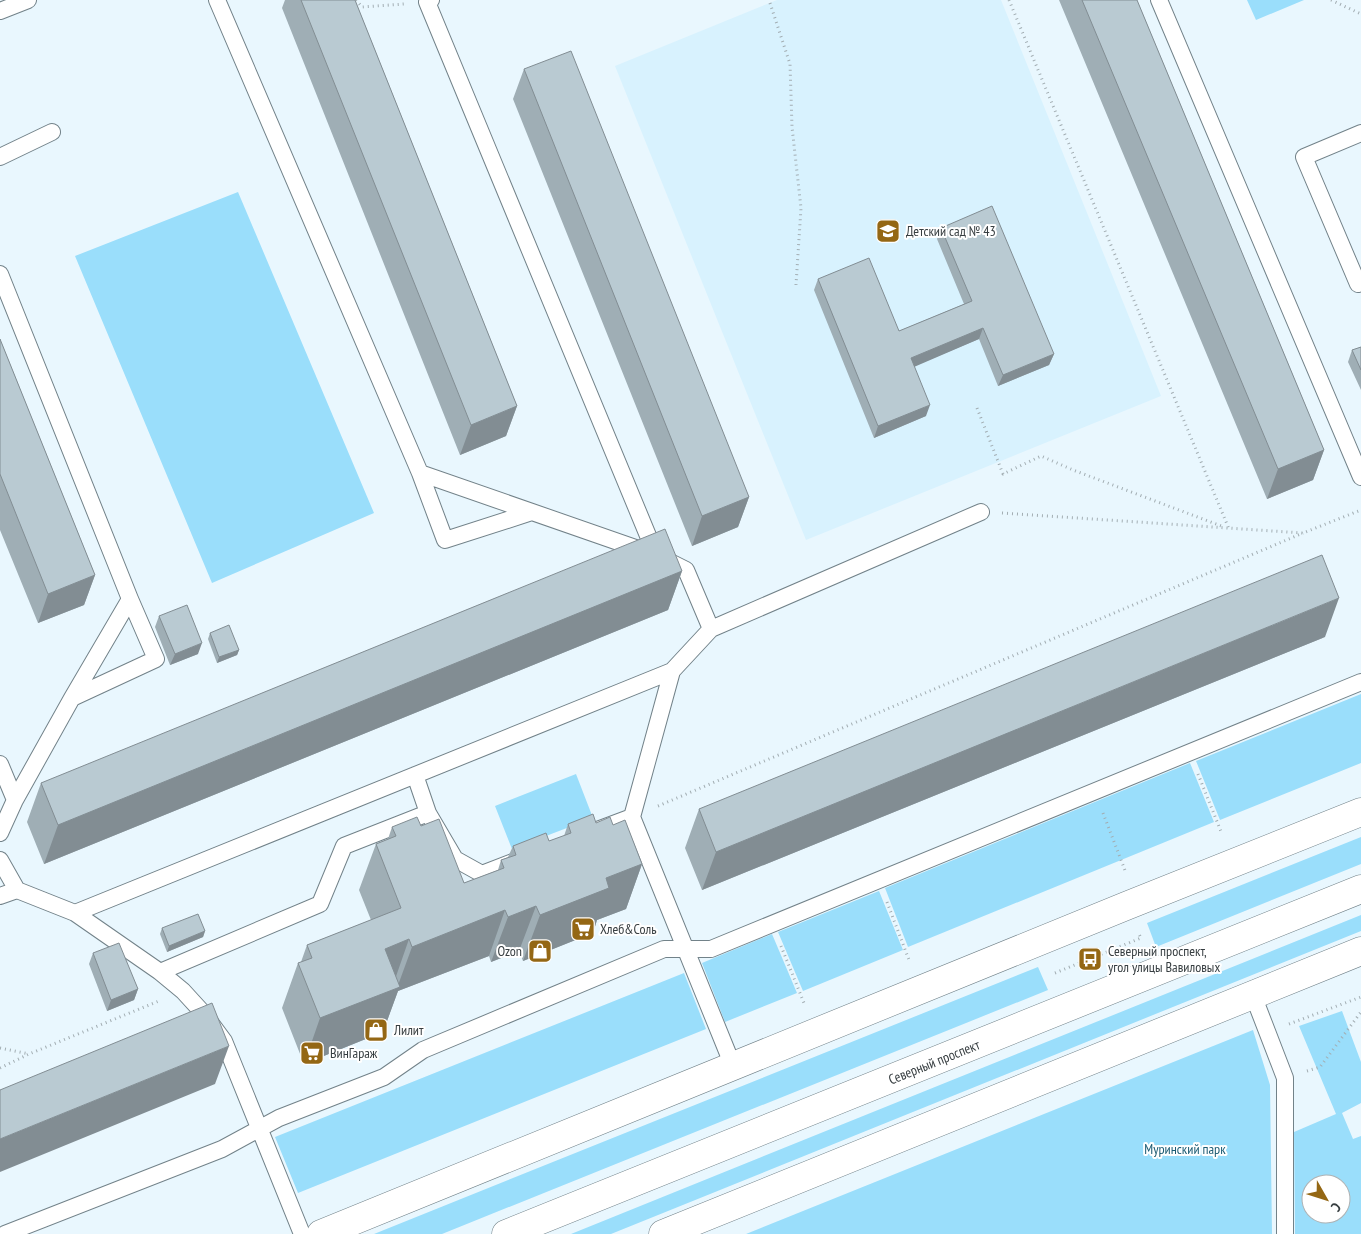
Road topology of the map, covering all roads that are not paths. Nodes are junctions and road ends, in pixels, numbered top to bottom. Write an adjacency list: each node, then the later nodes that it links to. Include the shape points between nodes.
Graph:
1 (28, 0): 5 (lane)
2 (217, 0): 11 (lane)
3 (1159, 0): 12 (lane)
4 (429, 1): 15 (lane)
5 (0, 11)
6 (52, 132): 8 (lane)
7 (1361, 132): 10 (lane, via 1304,157 1358,284)
8 (0, 157)
9 (0, 274): 16 (lane)
10 (1361, 282)
11 (420, 473): 13 (lane); 13 (lane, via 445,540)
12 (1361, 477)
13 (532, 512): 15 (lane)
14 (981, 512): 17 (lane)
15 (656, 555): 17 (lane, via 686,570)
16 (130, 599): 20 (lane); 20 (lane, via 156,659)
17 (711, 629): 18 (lane)
18 (672, 671): 22 (lane); 26 (lane)
19 (1361, 682): 35 (lane, via 712,949)
20 (72, 698): 23 (lane)
21 (0, 764): 23 (lane)
22 (415, 775): 25 (lane); 34 (lane)
23 (15, 800): 27 (lane)
24 (1361, 812): 39 (main road)
25 (428, 813): 29 (lane, via 455,859 482,874); 37 (lane, via 344,846 320,904)
26 (632, 817): 28 (lane); 35 (lane)
27 (0, 833)
28 (579, 837)
29 (535, 854)
30 (0, 860): 32 (lane)
31 (1361, 889): 44 (main road, Северный проспект)
32 (17, 890): 33 (lane); 34 (lane)
33 (0, 896)
34 (75, 913): 37 (lane)
35 (686, 948): 39 (lane); 40 (lane, via 664,949 423,1050 384,1077)
36 (1361, 952): 38 (main road)
37 (160, 972): 40 (lane, via 183,991 224,1041)
38 (1253, 995): 45 (main road); 46 (lane, via 1285,1078)
39 (733, 1066): 41 (main road)
40 (259, 1129): 42 (lane, via 222,1149); 43 (lane)
41 (329, 1231)
42 (6, 1234)
43 (302, 1234)
44 (506, 1234)
45 (663, 1234)
46 (1285, 1234)

